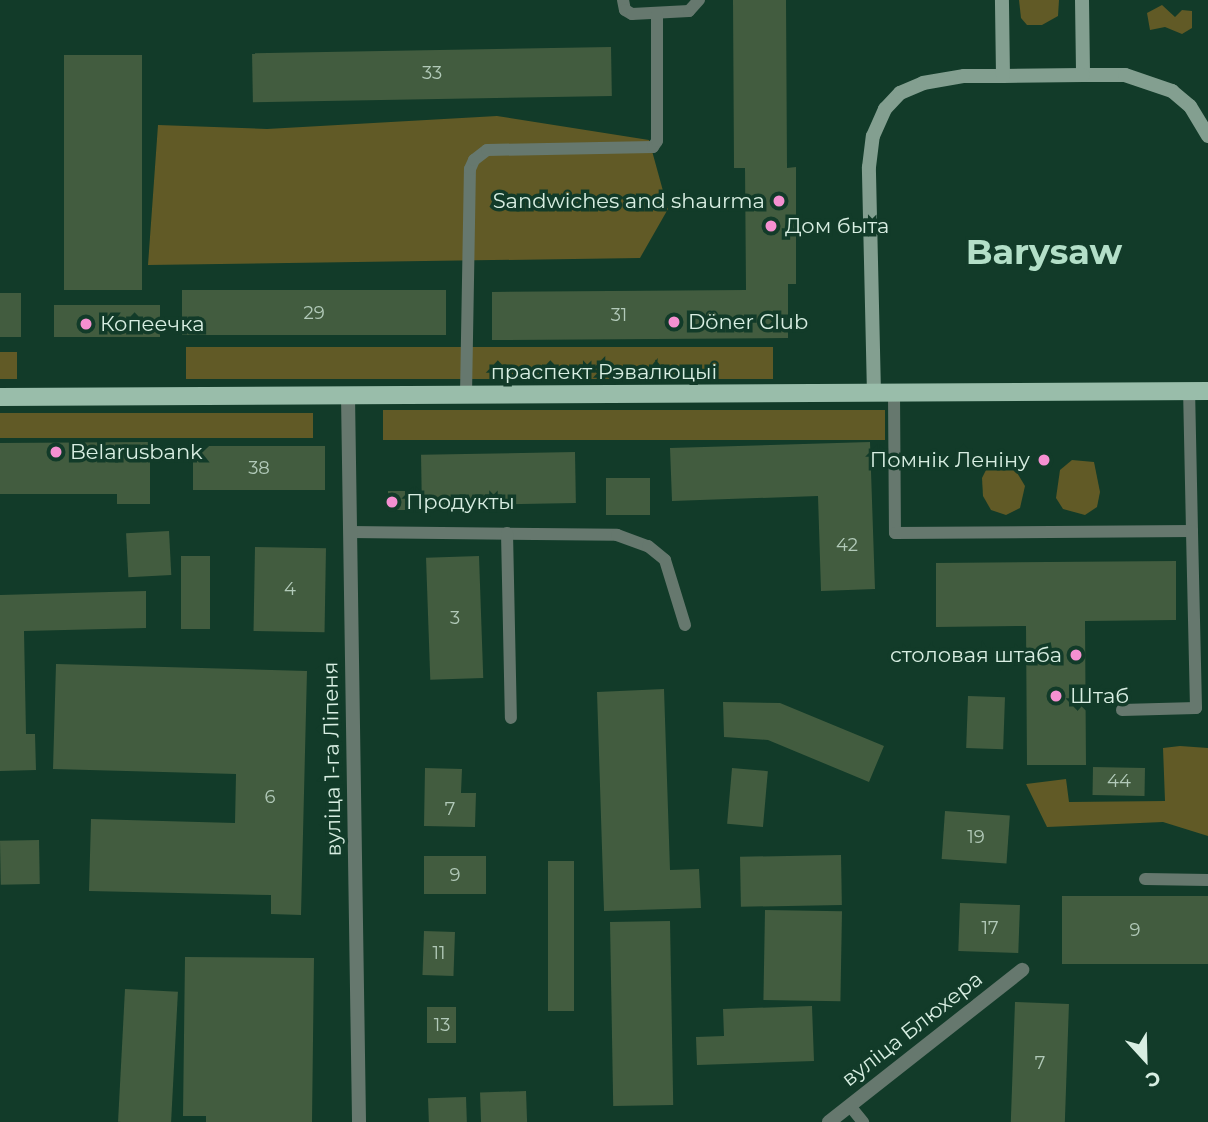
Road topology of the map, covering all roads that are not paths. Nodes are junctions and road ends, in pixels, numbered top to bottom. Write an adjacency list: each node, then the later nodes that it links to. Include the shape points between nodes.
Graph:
1 (623, 0): 5 (lane, via 628,12)
2 (699, 0): 5 (lane, via 689,11)
3 (1002, 0): 7 (main road)
4 (1082, 0): 6 (main road)
5 (657, 14): 13 (lane, via 657,141 653,147 487,150 474,160 466,256)
6 (1083, 75): 7 (main road); 8 (main road, via 1125,75 1172,91 1190,106)
7 (1003, 76): 11 (main road, via 964,76 923,83 900,93 885,109 873,136 869,167)
8 (1208, 136)
9 (1189, 391): 10 (main road, праспект Рэвалюцыі); 12 (main road, праспект Рэвалюцыі); 16 (lane)
10 (1208, 391)
11 (874, 394): 12 (main road, праспект Рэвалюцыі); 13 (main road, праспект Рэвалюцыі)
12 (894, 394): 16 (lane, via 895,533)
13 (466, 395): 14 (main road, праспект Рэвалюцыі)
14 (348, 396): 15 (main road, праспект Рэвалюцыі); 17 (street, вуліца 1-га Ліпеня)
15 (0, 397)
16 (1192, 531): 20 (lane, via 1196,708)
17 (350, 532): 18 (lane); 26 (street, вуліца 1-га Ліпеня)
18 (507, 533): 19 (lane, via 617,535 648,545 665,560); 21 (lane)
19 (685, 625)
20 (1122, 710)
21 (511, 718)
22 (1145, 879): 23 (lane)
23 (1208, 880)
24 (1022, 970): 25 (street, вуліца Блюхера)
25 (849, 1106): 27 (street, вуліца Блюхера); 28 (lane)
26 (359, 1122)
27 (829, 1122)
28 (863, 1122)

